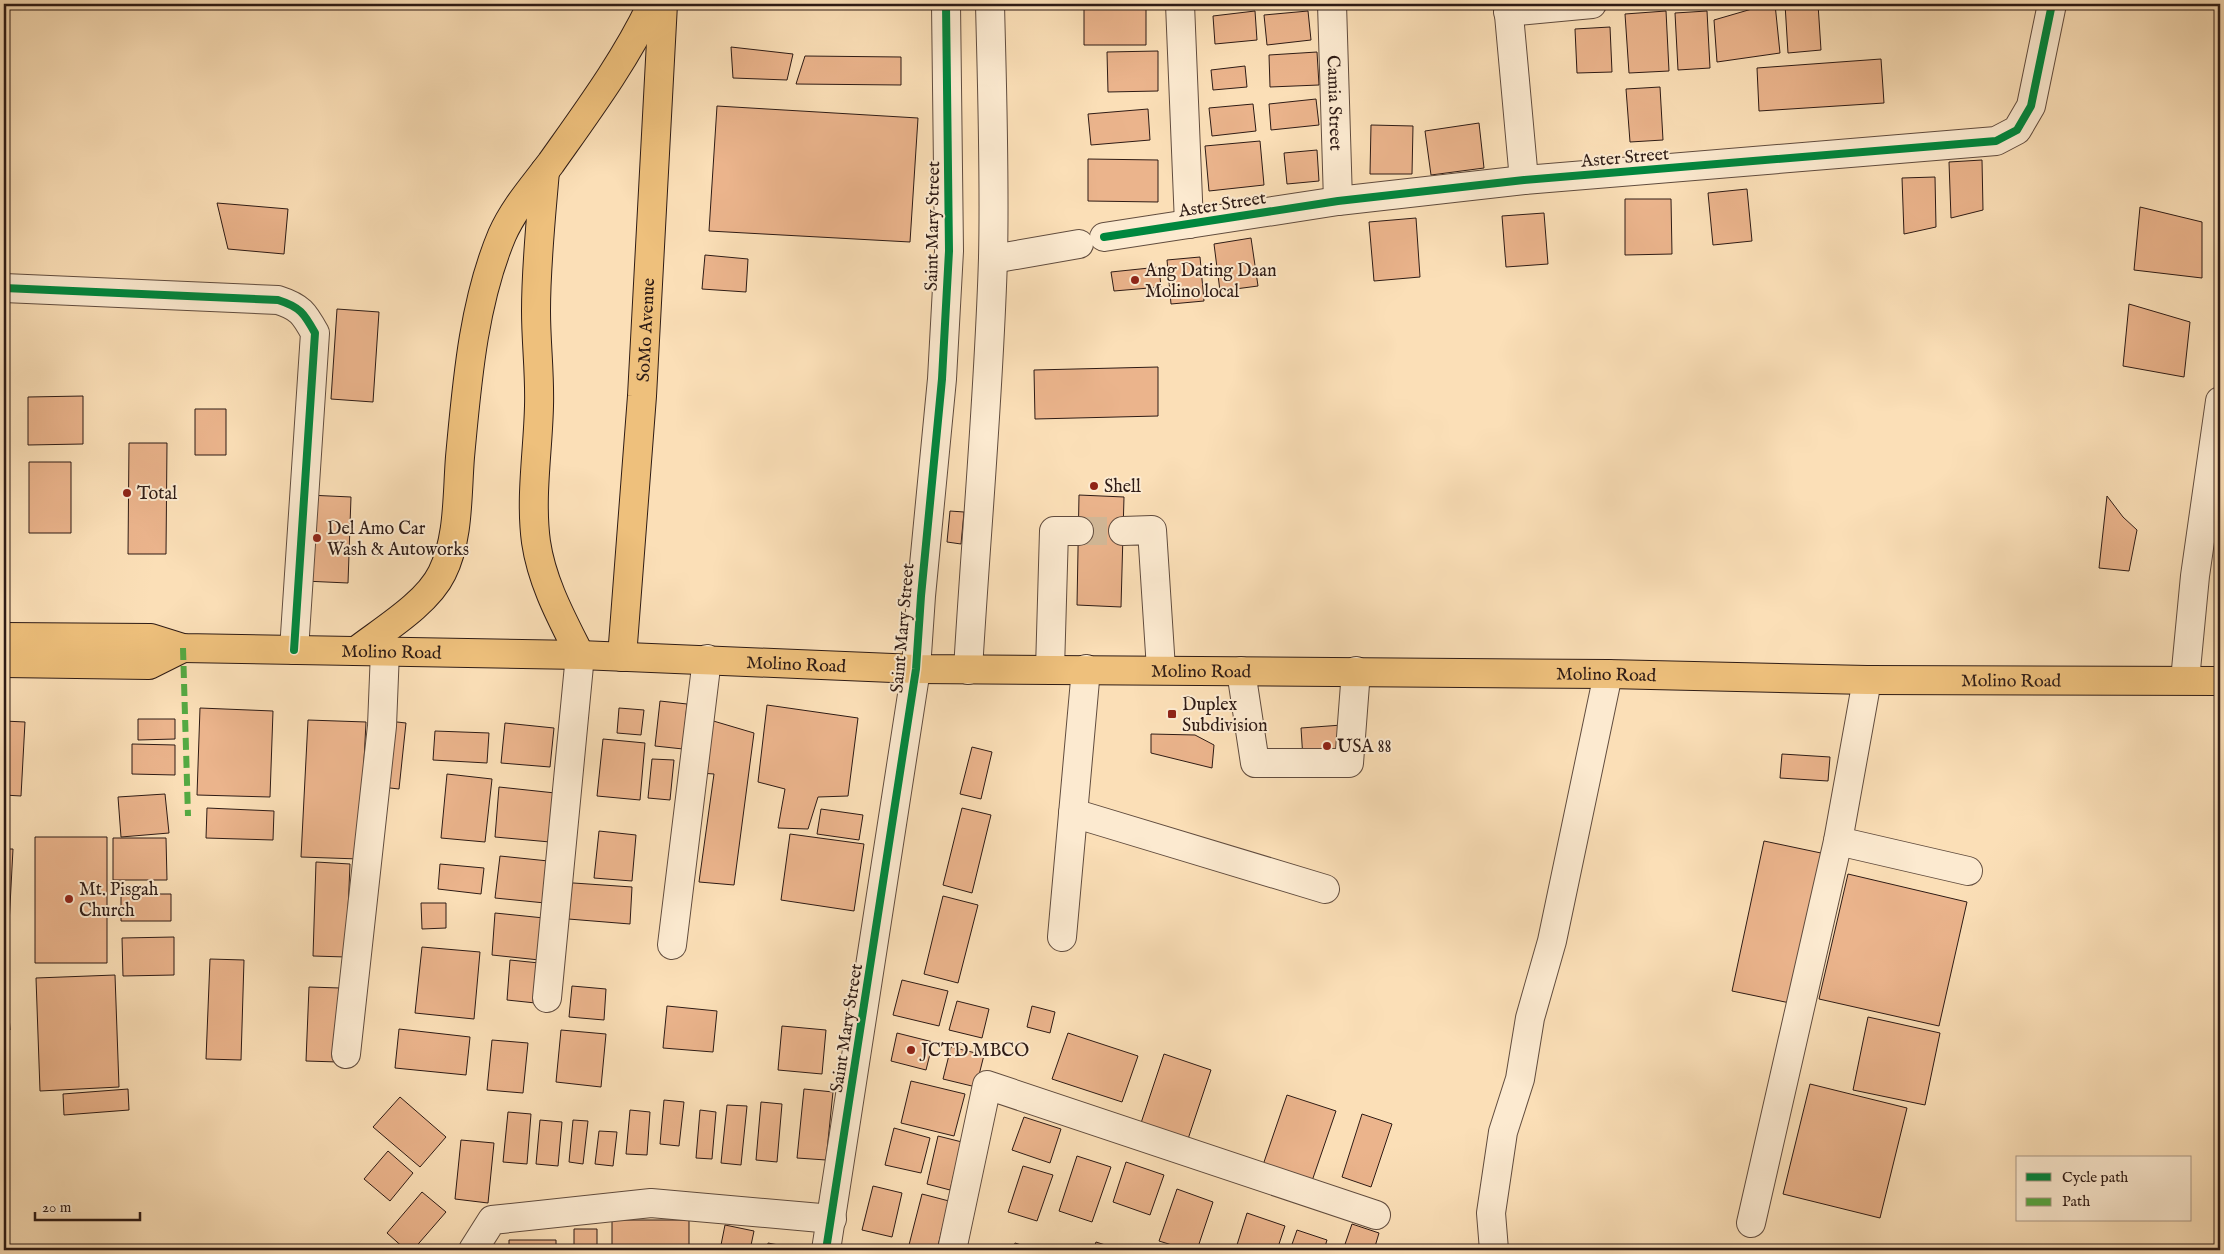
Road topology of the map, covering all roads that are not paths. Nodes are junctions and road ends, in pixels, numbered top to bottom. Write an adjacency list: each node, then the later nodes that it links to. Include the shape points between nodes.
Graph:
1 (652, 4): 10 (main road, via 601,92)
2 (663, 4): 28 (main road, SoMo Avenue, via 642,396)
3 (946, 4): 31 (street, Saint Mary Street, via 949,251 942,379)
4 (990, 4): 14 (street)
5 (1180, 4): 13 (street)
6 (1332, 4): 12 (street, Camia Street)
7 (1592, 4): 9 (street)
8 (2052, 4): 11 (street, Aster Street, via 2031,106 2017,130 1996,141)
9 (1508, 8): 11 (street)
10 (545, 171): 25 (main road, via 523,198 503,233 483,293 465,406 454,528 442,573 432,590 416,605); 27 (main road, via 537,255 539,405 534,510 536,542 549,592)
11 (1524, 180): 12 (street, Aster Street)
12 (1338, 201): 13 (street, Aster Street)
13 (1189, 224): 14 (street, Aster Street)
14 (993, 259): 35 (street)
15 (4, 288): 24 (street, via 278,300 296,306 307,318 314,333)
16 (2220, 401): 19 (street)
17 (1124, 530): 34 (street, via 1152,530)
18 (1078, 531): 32 (street, via 1054,530)
19 (2210, 547): 40 (street)
20 (4, 619): 22 (main road, Molino Road)
21 (4, 637): 22 (main road, Molino Road)
22 (97, 638): 23 (main road, Molino Road, via 150,638)
23 (182, 648): 24 (main road, Molino Road); 30 (main road, Molino Road, via 149,665)
24 (294, 650): 25 (main road, Molino Road)
25 (356, 651): 26 (main road, Molino Road)
26 (385, 651): 27 (main road, Molino Road); 49 (street, via 382,726)
27 (580, 655): 28 (main road, Molino Road); 48 (street)
28 (622, 657): 29 (main road, Molino Road)
29 (708, 659): 31 (main road, Molino Road); 47 (street)
30 (4, 663)
31 (916, 669): 35 (main road, Molino Road); 51 (street, Saint Mary Street)
32 (1050, 669): 33 (main road, Molino Road); 35 (main road, Molino Road)
33 (1086, 669): 34 (main road, Molino Road); 42 (street)
34 (1160, 669): 36 (main road, Molino Road)
35 (968, 670)
36 (1241, 671): 37 (main road, Molino Road); 37 (street, via 1255,763 1350,763)
37 (1356, 672): 38 (main road, Molino Road)
38 (1608, 674): 39 (main road, Molino Road); 56 (street, via 1552,941 1530,1018 1520,1079 1504,1132 1491,1213)
39 (1867, 680): 40 (main road, Molino Road); 43 (street)
40 (2185, 680): 41 (main road, Molino Road)
41 (2220, 681)
42 (1073, 813): 45 (street); 46 (street)
43 (1838, 841): 44 (street); 52 (street)
44 (1968, 871)
45 (1325, 889)
46 (1062, 937)
47 (672, 945)
48 (548, 998)
49 (346, 1054)
50 (1376, 1215): 55 (street, via 987,1085)
51 (832, 1219): 53 (street, via 651,1203 492,1220); 54 (street, Saint Mary Street)
52 (1751, 1223)
53 (473, 1250)
54 (826, 1250)
55 (952, 1250)
56 (1494, 1250)

